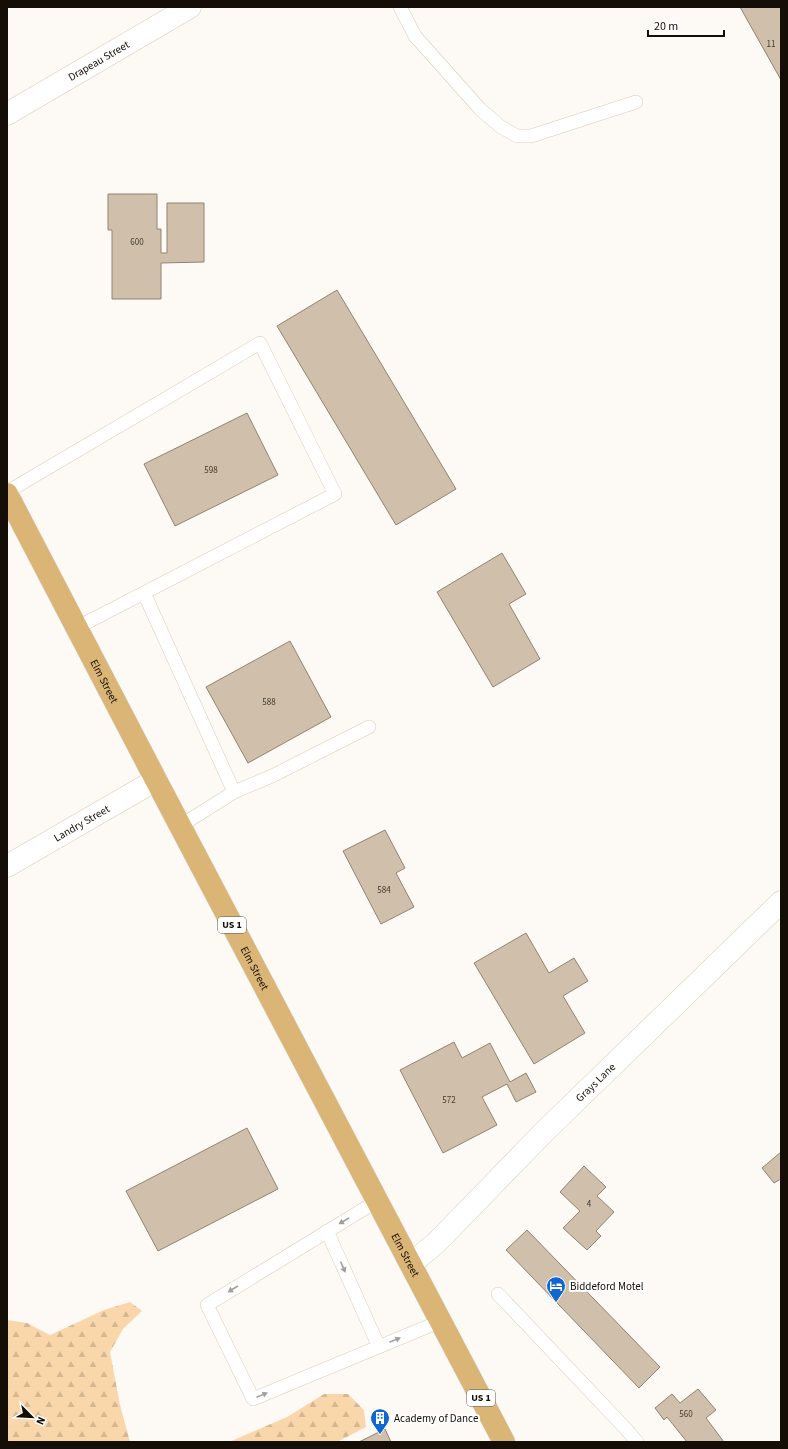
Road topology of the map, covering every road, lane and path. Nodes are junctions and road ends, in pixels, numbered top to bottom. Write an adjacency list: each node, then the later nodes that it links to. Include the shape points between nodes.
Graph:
1 (190, 7): 4 (street, Drapeau Street)
2 (400, 7): 3 (lane, via 415,36 480,110 517,136 531,136)
3 (636, 102)
4 (7, 114)
5 (7, 493): 6 (lane, via 260,343 335,494); 7 (main road, Elm Street / US 1)
6 (144, 593): 7 (lane); 10 (lane)
7 (76, 628): 9 (main road, Elm Street / US 1)
8 (369, 727): 10 (lane, via 272,776)
9 (156, 780): 11 (main road, Elm Street / US 1); 12 (street, Landry Street)
10 (234, 792): 11 (lane)
11 (180, 826): 14 (main road, Elm Street / US 1)
12 (7, 866)
13 (781, 902): 16 (street, Grays Lane, via 544,1132 437,1242)
14 (377, 1201): 15 (lane, one-way to 15); 16 (main road, Elm Street / US 1)
15 (327, 1231): 19 (lane, one-way to 19); 19 (lane, one-way to 19, via 207,1305 254,1398)
16 (411, 1264): 18 (main road, Elm Street / US 1)
17 (498, 1294): 21 (lane)
18 (441, 1321): 19 (lane, one-way to 18); 20 (main road, Elm Street / US 1)
19 (379, 1347)
20 (504, 1442)
21 (637, 1442)

